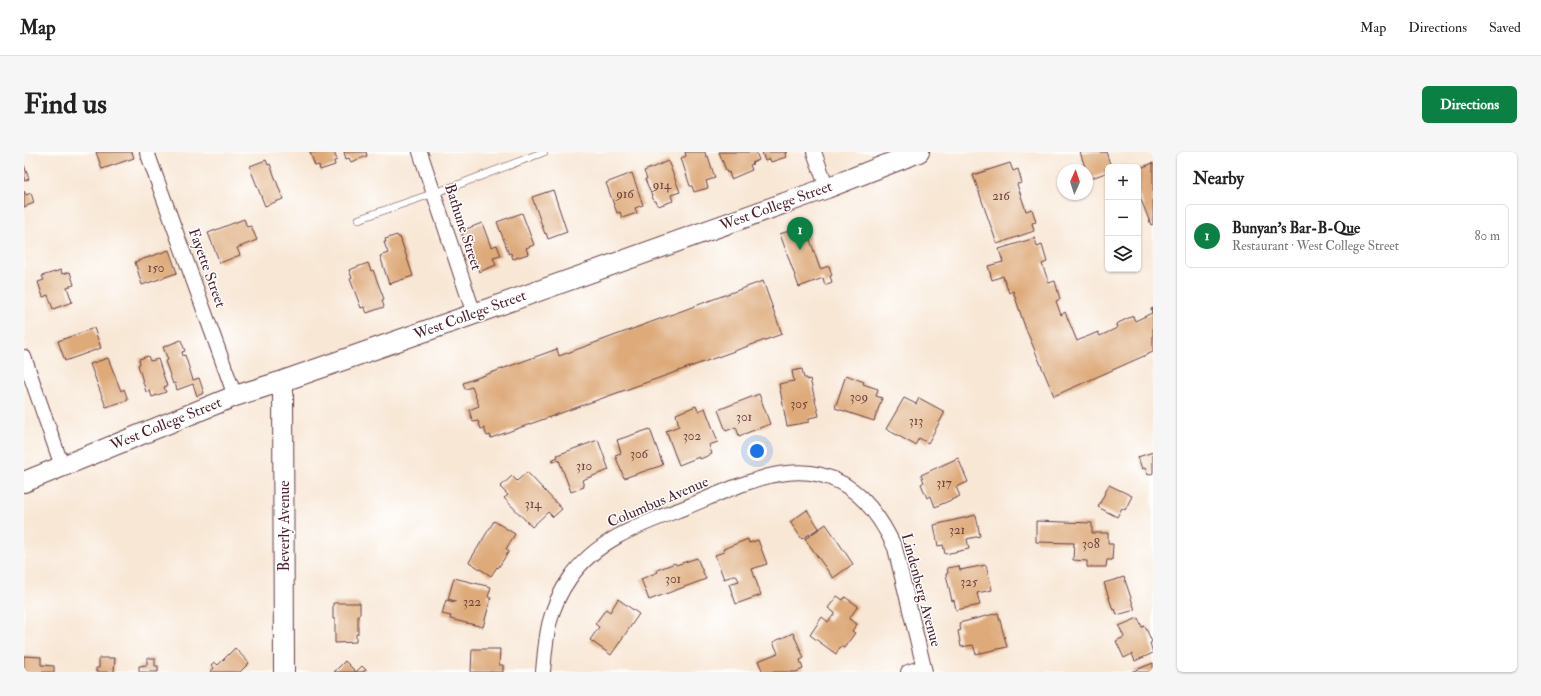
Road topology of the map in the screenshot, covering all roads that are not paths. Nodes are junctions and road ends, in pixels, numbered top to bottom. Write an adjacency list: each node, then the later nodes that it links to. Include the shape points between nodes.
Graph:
1 (147, 152): 12 (street, Fayette Street)
2 (420, 152): 7 (street, Bathune Street)
3 (544, 152): 7 (lane)
4 (814, 152): 6 (street)
5 (919, 152): 6 (street, West College Street)
6 (826, 188): 9 (street, West College Street)
7 (434, 192): 8 (lane); 9 (street, Bathune Street)
8 (359, 219)
9 (474, 314): 11 (street, West College Street)
10 (24, 357): 13 (street)
11 (283, 381): 12 (street, West College Street); 17 (street, Beverly Avenue)
12 (235, 396): 13 (street, West College Street)
13 (62, 466): 14 (street, West College Street)
14 (24, 482)
15 (845, 485): 16 (street, Lindenberg Avenue, via 862,498 887,529 895,548); 18 (street, Columbus Avenue, via 807,473 767,477 633,527 615,537 582,562 560,595 546,633)
16 (924, 669): 19 (street)
17 (284, 672)
18 (543, 672)
19 (908, 672)

